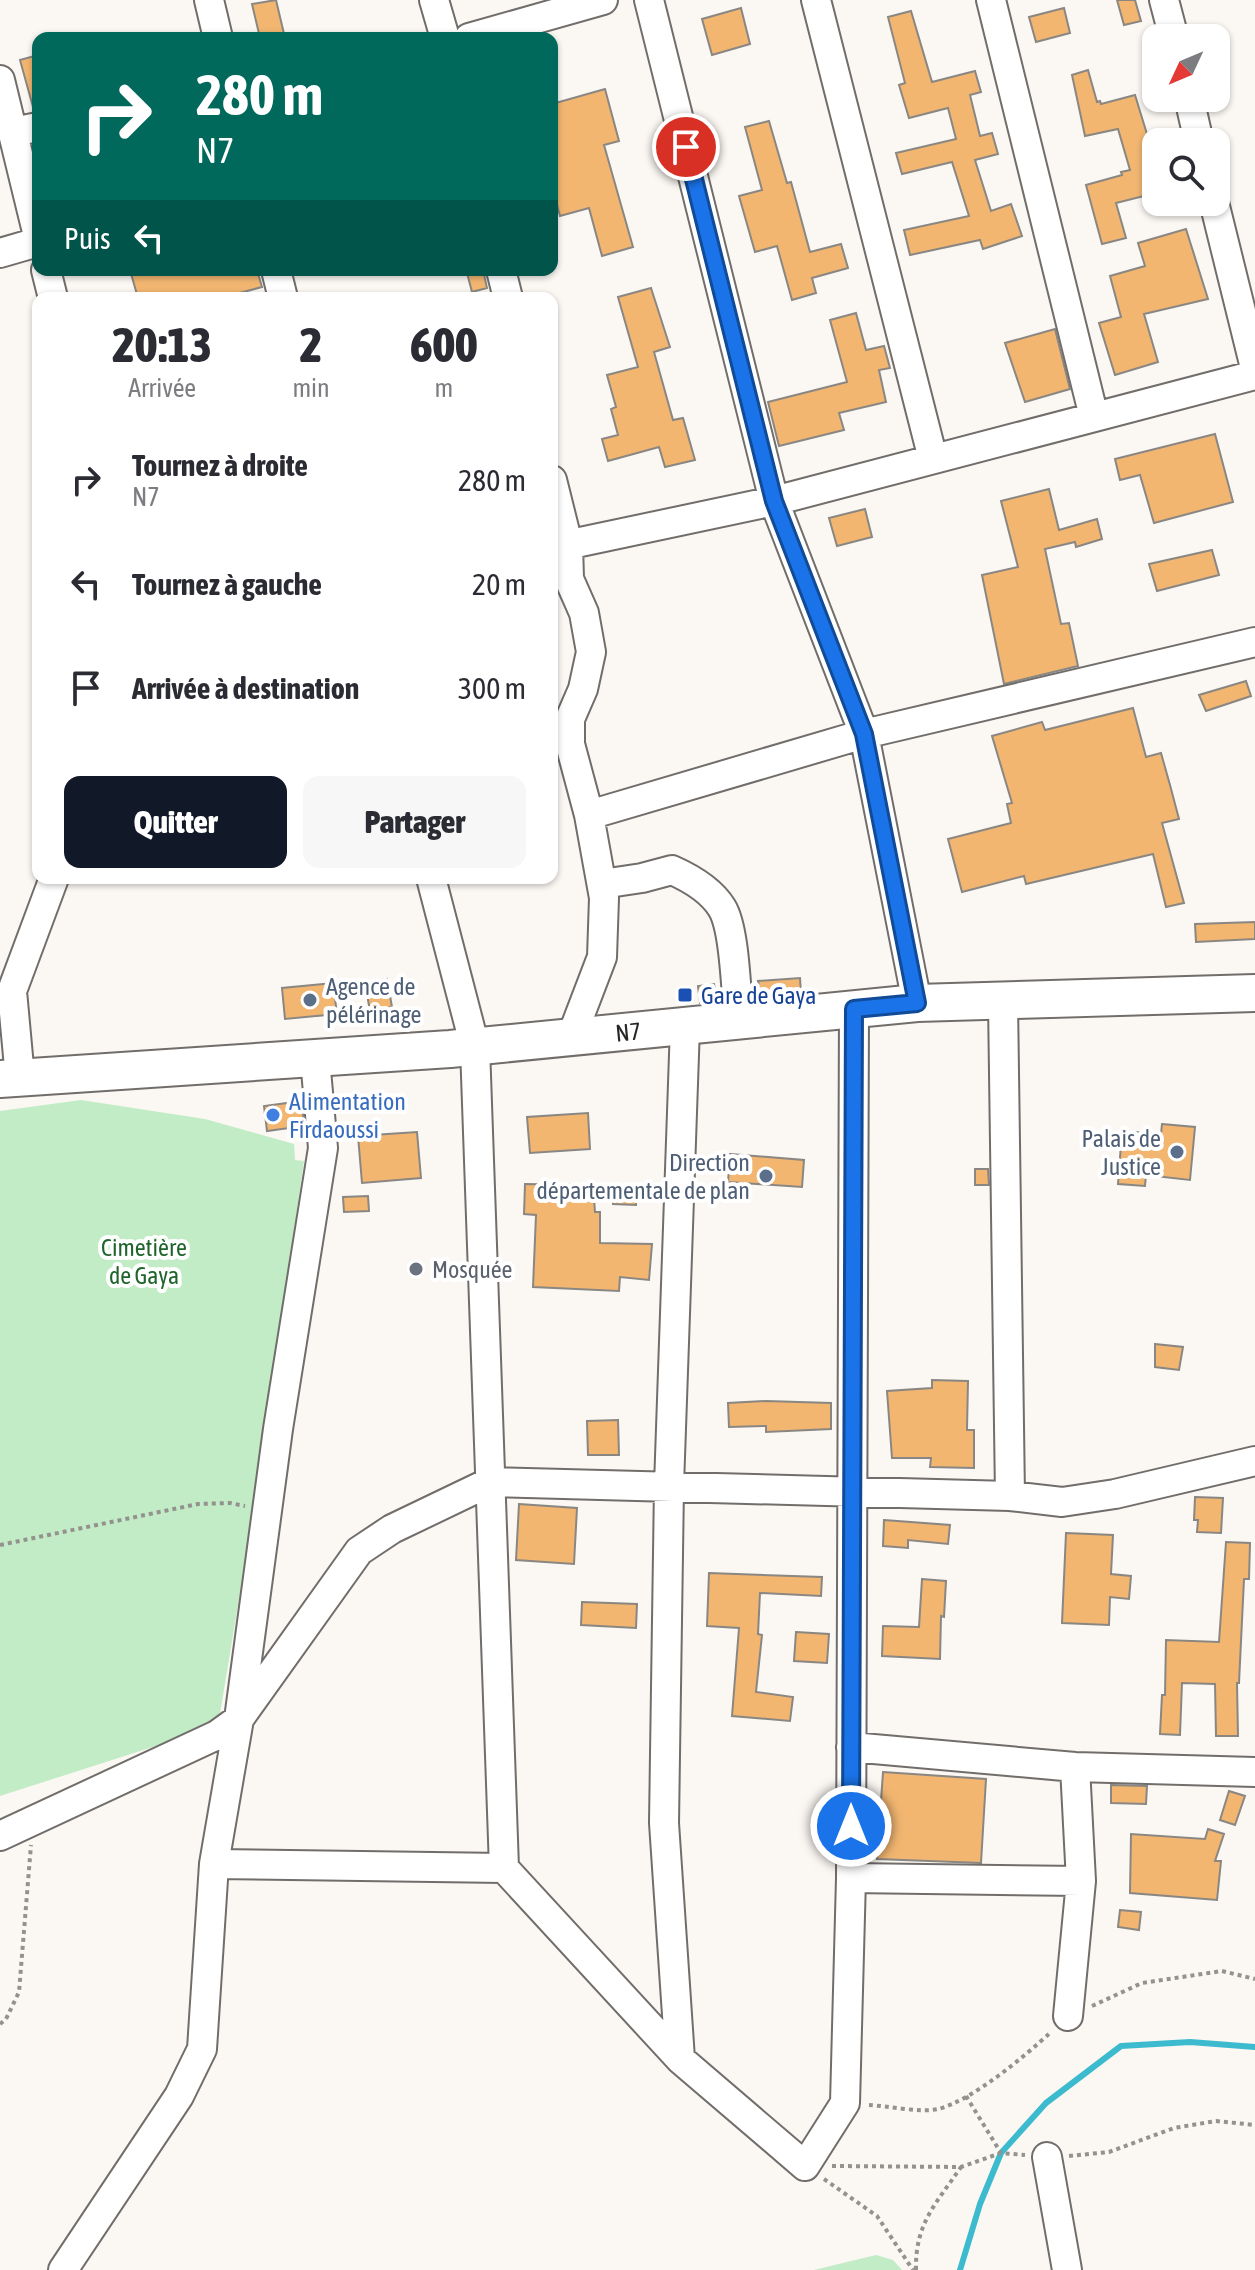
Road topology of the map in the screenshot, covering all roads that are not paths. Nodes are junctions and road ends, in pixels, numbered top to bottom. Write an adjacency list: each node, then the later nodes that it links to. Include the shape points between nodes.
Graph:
1 (209, 0): 9 (street)
2 (434, 0): 10 (street)
3 (603, 0): 11 (street)
4 (649, 0): 22 (street)
5 (816, 0): 21 (street)
6 (991, 0): 20 (street)
7 (1164, 0): 8 (street)
8 (1170, 24)
9 (217, 32)
10 (443, 32)
11 (490, 32)
12 (0, 80): 13 (street)
13 (25, 129): 14 (street)
14 (32, 187)
15 (1217, 216): 18 (street)
16 (32, 244): 17 (street)
17 (0, 253)
18 (1255, 368)
19 (1255, 375): 20 (street)
20 (1094, 417): 21 (street)
21 (933, 459): 22 (street)
22 (774, 501): 23 (street); 25 (street)
23 (560, 546): 26 (street, via 584,613 591,652 570,719 570,744)
24 (1255, 642): 25 (street)
25 (864, 734): 26 (street); 32 (street)
26 (589, 815): 29 (street)
27 (52, 884): 39 (street, via 12,991)
28 (433, 884): 37 (street)
29 (602, 884): 34 (street, via 672,870 694,880 722,908); 36 (street, via 602,957)
30 (1255, 993): 31 (main road, N7)
31 (1003, 1002): 32 (main road, N7); 44 (street)
32 (917, 1003): 33 (main road, N7)
33 (854, 1009): 34 (main road, N7); 43 (street)
34 (739, 1021): 35 (main road, N7)
35 (685, 1026): 36 (main road, N7); 42 (street)
36 (571, 1038): 37 (main road, N7)
37 (475, 1047): 38 (main road, N7); 41 (street)
38 (315, 1059): 39 (main road, N7); 45 (street, via 323,1148)
39 (10, 1079)
40 (1255, 1461): 44 (street, via 1062,1502)
41 (490, 1482): 42 (street); 45 (street, via 392,1529 359,1551); 51 (street)
42 (669, 1486): 43 (street); 55 (street, via 664,1823)
43 (852, 1492): 44 (street); 46 (street)
44 (1010, 1496)
45 (239, 1719): 49 (street, via 217,1735); 50 (street)
46 (851, 1747): 47 (street); 52 (street)
47 (1075, 1767): 48 (street); 53 (street)
48 (1255, 1772)
49 (0, 1836)
50 (214, 1864): 51 (street); 57 (street, via 202,2049 179,2096)
51 (504, 1868): 55 (street)
52 (851, 1878): 53 (street); 55 (street, via 845,2103 805,2166)
53 (1081, 1881): 54 (street)
54 (1068, 2016)
55 (680, 2059)
56 (1047, 2157): 58 (street)
57 (63, 2270)
58 (1067, 2270)

